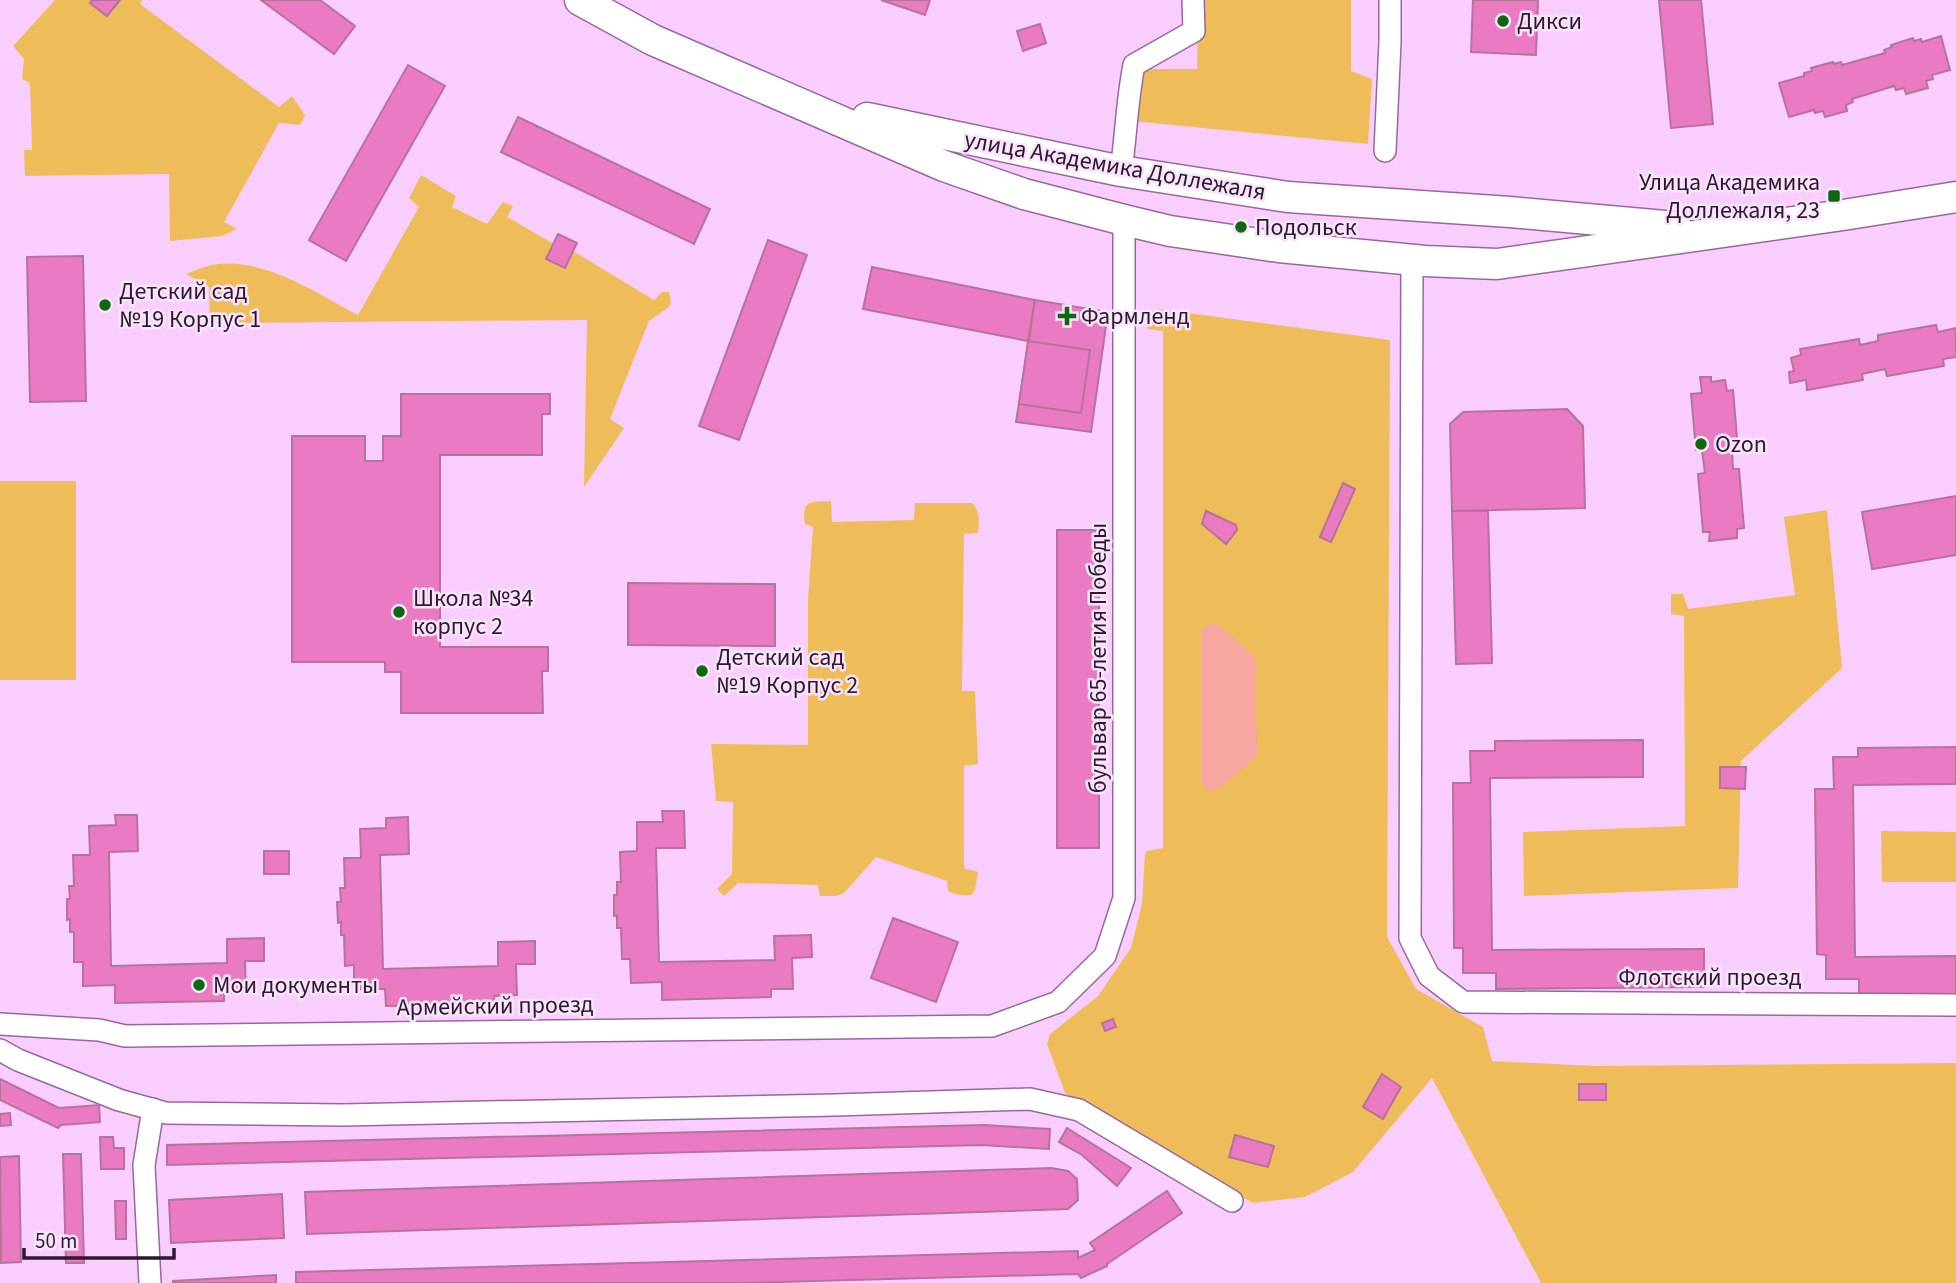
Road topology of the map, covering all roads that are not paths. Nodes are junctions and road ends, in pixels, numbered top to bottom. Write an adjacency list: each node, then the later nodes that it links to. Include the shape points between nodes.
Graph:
1 (580, 0): 4 (main road, улица Академика Доллежаля, via 653,40)
2 (1193, 0): 7 (street, via 1194,31 1134,65)
3 (1390, 0): 5 (street)
4 (798, 103): 6 (main road, улица Академика Доллежаля); 8 (main road, улица Академика Доллежаля, via 944,166)
5 (1385, 151)
6 (1031, 152): 7 (main road, улица Академика Доллежаля); 8 (main road, via 1017,171)
7 (1121, 171): 10 (main road, улица Академика Доллежаля, via 1288,197)
8 (1024, 194): 11 (main road, улица Академика Доллежаля)
9 (1956, 197): 12 (main road, улица Академика Доллежаля)
10 (1510, 212): 12 (main road, улица Академика Доллежаля); 14 (main road, via 1510,238)
11 (1124, 220): 13 (main road, улица Академика Доллежаля, via 1279,247); 17 (street, бульвар 65-летия Победы, via 1124,898 1105,956 1058,1002)
12 (1729, 231): 14 (main road, улица Академика Доллежаля)
13 (1412, 260): 14 (main road, улица Академика Доллежаля); 15 (street, Флотский проезд, via 1410,938 1429,976 1463,1002)
14 (1497, 264)
15 (1956, 1005)
16 (0, 1024): 17 (street, Армейский проезд, via 99,1030 125,1037)
17 (992, 1026)
18 (0, 1050): 19 (street, via 119,1100)
19 (153, 1109): 20 (street, via 166,1113 343,1115 1030,1098 1079,1110); 21 (street, via 144,1165)
20 (1232, 1201)
21 (150, 1283)

